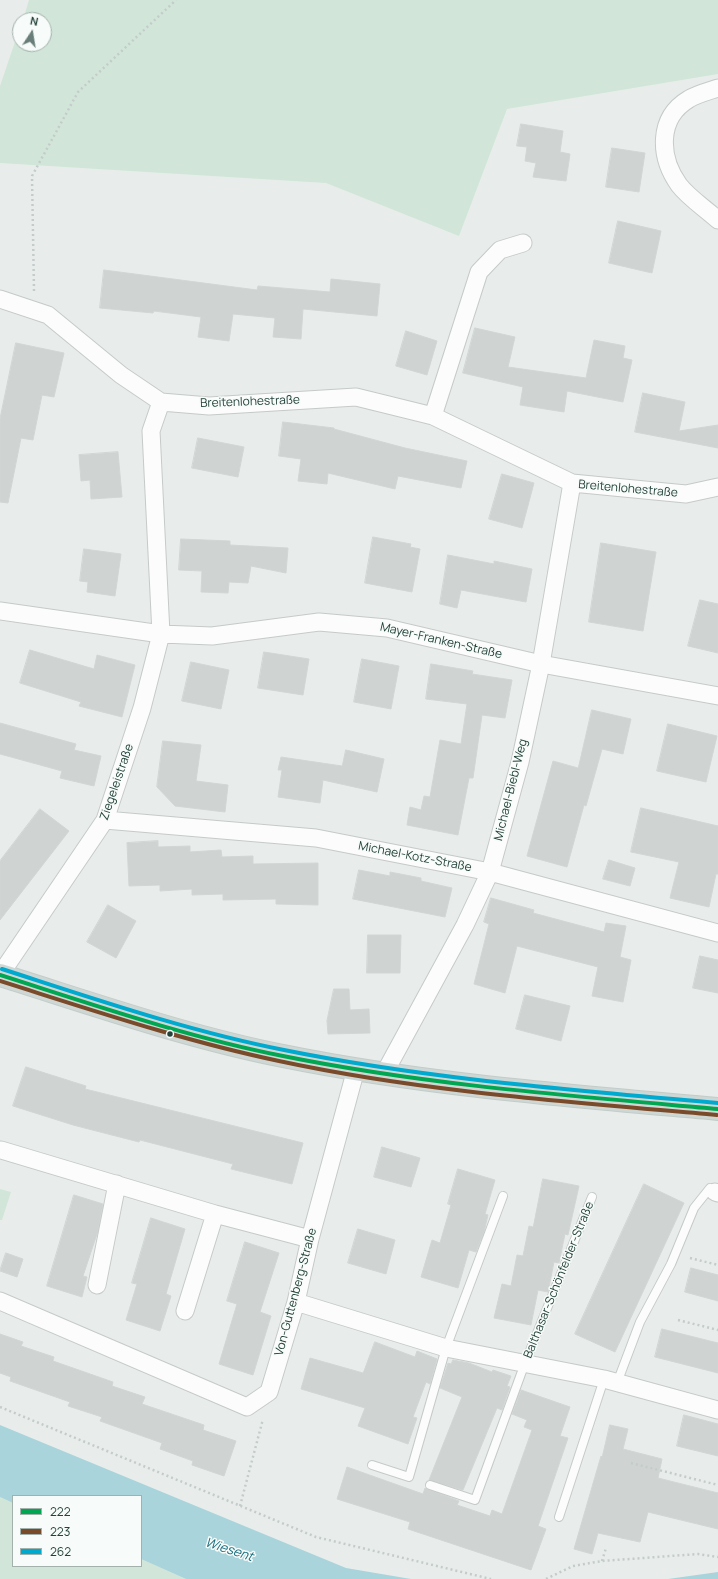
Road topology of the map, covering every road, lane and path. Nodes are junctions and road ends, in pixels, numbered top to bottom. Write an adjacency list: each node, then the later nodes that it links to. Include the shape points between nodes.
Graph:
1 (176, 0): 6 (path, via 78,92 32,176)
2 (718, 88): 3 (street, via 689,98 672,113 664,136 666,161 680,185)
3 (718, 220)
4 (523, 243): 8 (street, via 500,250 479,272)
5 (0, 299): 6 (street, Breitenlohestraße)
6 (35, 310): 7 (street, Breitenlohestraße, via 48,315 121,375)
7 (161, 402): 8 (street, Breitenlohestraße, via 209,406 356,397); 12 (street, Ziegeleistraße, via 151,431)
8 (433, 416): 9 (street, Breitenlohestraße)
9 (572, 483): 10 (street, Breitenlohestraße, via 686,494); 13 (street, Michael-Biebl-Weg)
10 (718, 487)
11 (0, 610): 12 (street)
12 (161, 634): 13 (street, Mayer-Franken-Straße, via 212,636 319,622 387,628); 15 (street, Ziegeleistraße, via 142,708)
13 (541, 664): 14 (street, Mayer-Franken-Straße); 16 (street, Michael-Biebl-Weg, via 520,762)
14 (718, 696)
15 (105, 820): 16 (street, Michael-Kotz-Straße, via 316,838); 18 (street, Ziegeleistraße)
16 (490, 872): 17 (street, Michael-Kotz-Straße); 20 (street, Michael-Biebl-Weg, via 465,925)
17 (718, 933)
18 (0, 975): 19 (main road, via 169,1028 281,1056)
19 (356, 1070): 20 (main road); 28 (street, Von-Guttenberg-Straße)
20 (384, 1074): 21 (main road, via 550,1094)
21 (718, 1109)
22 (1, 1150): 23 (street)
23 (117, 1184): 27 (street); 31 (street)
24 (714, 1191): 39 (lane, via 694,1208 671,1264)
25 (503, 1196): 37 (lane)
26 (592, 1197): 38 (lane, Balthasar-Schönfelder-Straße)
27 (215, 1214): 28 (street); 34 (street)
28 (310, 1239): 33 (street, Von-Guttenberg-Straße)
29 (688, 1257): 30 (path)
30 (718, 1265)
31 (97, 1285)
32 (0, 1301): 41 (street)
33 (296, 1302): 37 (street, Balthasar-Schönfelder-Straße); 41 (street, Von-Guttenberg-Straße, via 269,1392)
34 (185, 1311)
35 (678, 1320): 36 (path)
36 (718, 1330)
37 (446, 1348): 38 (street, Balthasar-Schönfelder-Straße); 44 (lane, via 409,1477)
38 (525, 1363): 39 (street, Balthasar-Schönfelder-Straße); 45 (lane, Balthasar-Schönfelder-Straße, via 475,1500)
39 (610, 1381): 42 (street, Balthasar-Schönfelder-Straße); 48 (lane)
40 (0, 1406): 47 (path)
41 (247, 1407): 47 (path, via 264,1420)
42 (718, 1410)
43 (631, 1463): 46 (path)
44 (372, 1465)
45 (430, 1485)
46 (718, 1485)
47 (240, 1506): 52 (path, via 316,1537)
48 (559, 1517)
49 (606, 1548): 51 (path)
50 (718, 1557): 51 (path, via 698,1554)
51 (602, 1561): 53 (path, via 573,1566)
52 (491, 1579)
53 (546, 1579)

